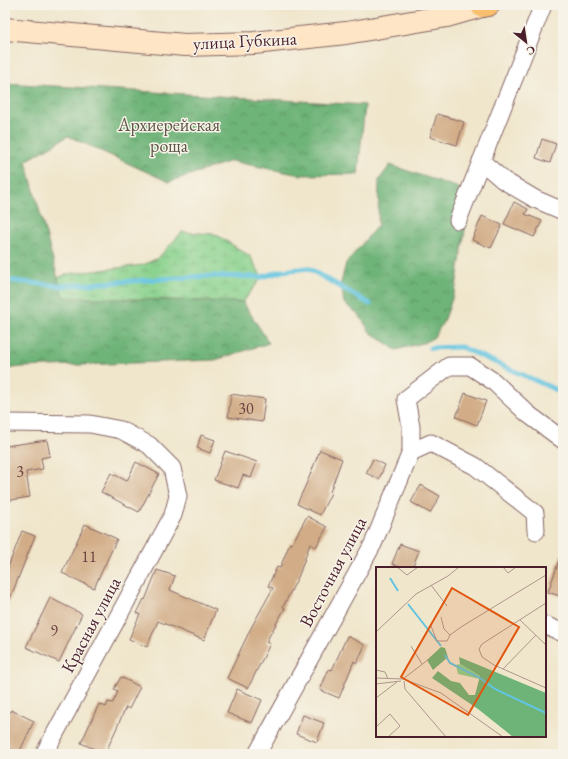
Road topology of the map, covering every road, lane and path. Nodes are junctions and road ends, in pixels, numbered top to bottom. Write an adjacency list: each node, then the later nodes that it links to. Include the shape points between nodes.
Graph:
1 (485, 5): 3 (main road, улица Губкина, via 448,16 346,33 254,43 185,45)
2 (543, 5): 4 (street)
3 (5, 29)
4 (481, 161): 5 (street, via 503,180); 6 (street)
5 (563, 211)
6 (458, 220)
7 (5, 423): 13 (street, Красная улица, via 90,424 121,430 149,445 172,468 178,496 174,515)
8 (563, 440): 9 (street, Восточная улица, via 528,414 493,381 470,366 450,366 406,399 411,427)
9 (411, 452): 10 (street, via 431,443 475,466 535,513); 14 (street, Восточная улица, via 374,544)
10 (536, 531)
11 (546, 625): 12 (street)
12 (563, 633)
13 (44, 754)
14 (257, 754)

